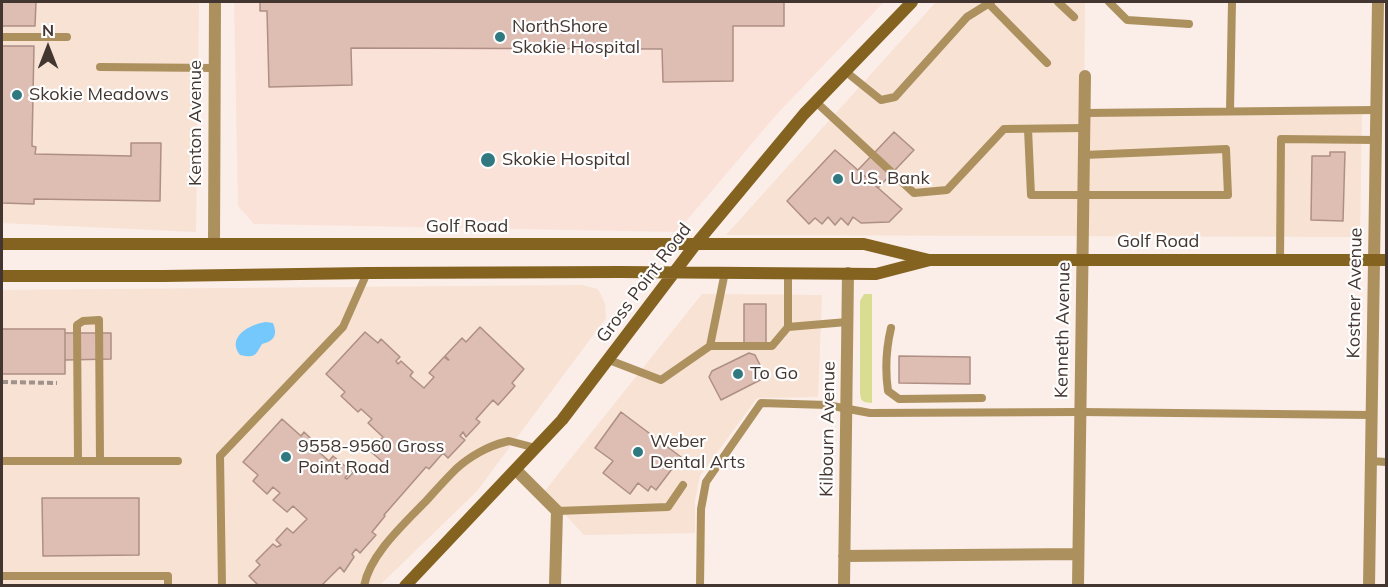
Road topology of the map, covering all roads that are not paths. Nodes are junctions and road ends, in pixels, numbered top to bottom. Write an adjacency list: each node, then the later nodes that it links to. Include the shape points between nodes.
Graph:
1 (215, 2): 14 (street, Kenton Avenue)
2 (912, 2): 15 (main road, Gross Point Road)
3 (989, 2): 12 (lane); 15 (lane, via 967,17 895,97 881,100)
4 (1058, 2): 8 (lane)
5 (1109, 2): 9 (lane, via 1127,20)
6 (1232, 2): 18 (lane)
7 (1378, 2): 20 (street, Kostner Avenue)
8 (1074, 17)
9 (1189, 24)
10 (2, 37): 11 (lane)
11 (67, 37)
12 (1047, 63)
13 (100, 67): 14 (lane)
14 (214, 68): 27 (street, Kenton Avenue)
15 (845, 71): 17 (main road, Gross Point Road)
16 (1085, 76): 19 (street, Kenneth Avenue)
17 (816, 102): 22 (lane, via 914,193 947,190 1004,129); 28 (main road, Gross Point Road)
18 (1230, 111): 19 (lane); 20 (lane)
19 (1084, 113): 21 (street, Kenneth Avenue)
20 (1379, 114): 23 (street, Kostner Avenue)
21 (1084, 128): 22 (lane); 24 (street, Kenneth Avenue)
22 (1028, 129): 25 (lane, via 1031,195)
23 (1376, 140): 31 (lane, via 1281,140); 32 (street, Kostner Avenue)
24 (1084, 155): 25 (street, Kenneth Avenue); 25 (lane, via 1226,149 1228,195)
25 (1083, 196): 30 (street, Kenneth Avenue)
26 (2, 244): 27 (main road, Golf Road)
27 (214, 244): 28 (main road, Golf Road)
28 (695, 245): 29 (main road, Golf Road, via 864,244); 33 (main road, Gross Point Road)
29 (930, 260): 30 (main road, Golf Road); 37 (main road, Golf Road, via 876,273)
30 (1082, 260): 31 (main road, Golf Road); 46 (street, Kenneth Avenue)
31 (1280, 260): 32 (main road, Golf Road)
32 (1380, 260): 47 (street, Kostner Avenue)
33 (674, 272): 34 (main road, Golf Road); 35 (main road, Golf Road); 43 (main road, Gross Point Road)
34 (726, 272): 36 (main road, Golf Road); 42 (lane)
35 (367, 273): 38 (main road, Golf Road); 62 (lane, via 343,327 220,456)
36 (788, 273): 37 (main road, Golf Road); 40 (lane)
37 (848, 273): 39 (street, Kilbourn Avenue)
38 (2, 276)
39 (847, 322): 40 (lane); 45 (street, Kilbourn Avenue)
40 (788, 327): 42 (lane, via 772,346)
41 (891, 328): 44 (lane, via 887,346 888,391 900,399)
42 (710, 346): 43 (lane, via 661,380)
43 (609, 360): 48 (main road, Gross Point Road)
44 (982, 398)
45 (846, 407): 46 (lane, via 870,413); 59 (street, Kilbourn Avenue); 66 (lane, via 761,403 705,482)
46 (1080, 412): 47 (lane); 58 (street, Kenneth Avenue)
47 (1371, 415): 53 (street, Kostner Avenue)
48 (536, 448): 55 (main road, Gross Point Road); 63 (lane, via 505,442 457,468 390,539 373,562)
49 (2, 461): 50 (lane)
50 (78, 461): 51 (lane); 51 (lane, via 77,325 99,320)
51 (100, 461): 52 (lane)
52 (178, 461)
53 (1371, 461): 54 (lane); 69 (street, Kostner Avenue)
54 (1386, 462)
55 (516, 470): 57 (street); 64 (main road, Gross Point Road)
56 (683, 485): 57 (lane, via 668,507)
57 (556, 511): 65 (street)
58 (1078, 555): 59 (street); 68 (street, Kenneth Avenue)
59 (844, 556): 67 (street, Kilbourn Avenue)
60 (2, 576): 61 (lane, via 168,576)
61 (168, 585)
62 (222, 585)
63 (363, 585)
64 (405, 585)
65 (555, 585)
66 (700, 585)
67 (844, 585)
68 (1078, 585)
69 (1369, 585)

